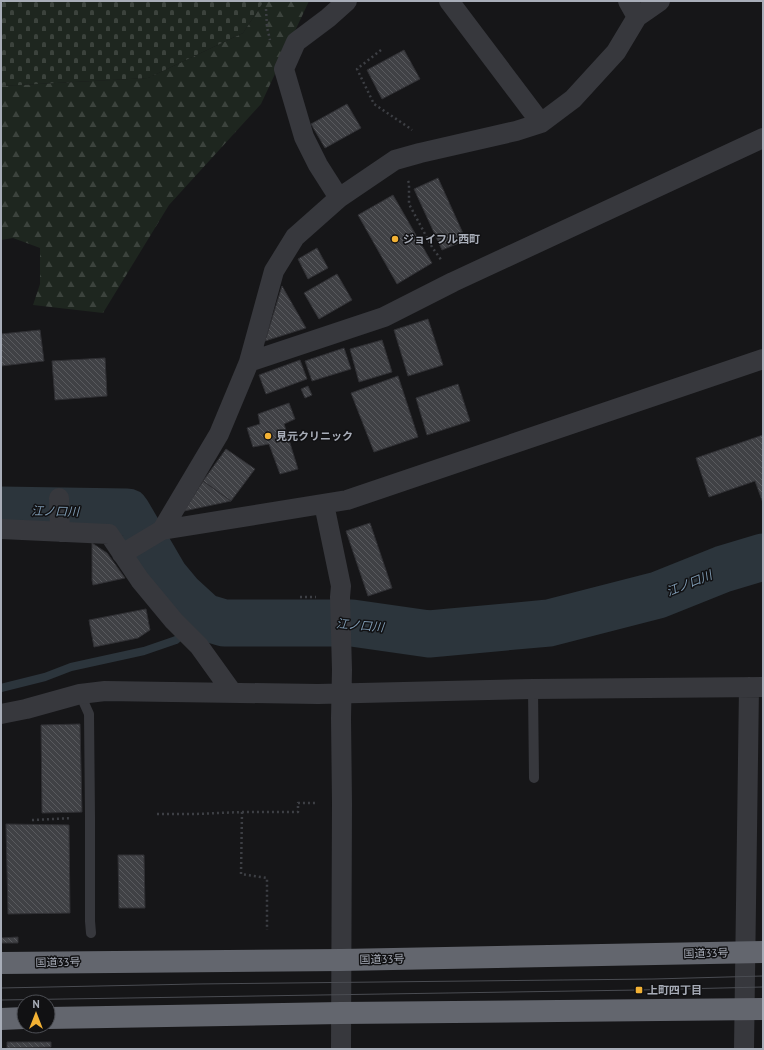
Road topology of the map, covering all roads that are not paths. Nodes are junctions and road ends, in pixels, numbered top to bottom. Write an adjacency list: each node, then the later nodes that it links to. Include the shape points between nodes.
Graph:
1 (346, 1): 7 (street, via 296,42 284,69 304,137)
2 (449, 1): 5 (street)
3 (660, 1): 4 (street)
4 (632, 9): 5 (street, via 616,52 573,99)
5 (541, 123): 7 (street, via 395,160)
6 (763, 138): 9 (street, via 453,282 384,317)
7 (338, 198): 9 (street, via 295,237 274,271)
8 (763, 359): 11 (street, via 347,500)
9 (249, 362): 14 (street, via 219,434)
10 (59, 498): 12 (street)
11 (324, 504): 14 (street); 19 (street, via 342,586)
12 (60, 527): 13 (street); 15 (street, via 109,534)
13 (1, 530)
14 (162, 530): 15 (street)
15 (126, 551): 18 (street, via 140,580 198,646)
16 (756, 687): 17 (street); 24 (street)
17 (533, 689): 19 (street); 22 (lane)
18 (232, 692): 19 (street); 20 (street, via 105,691)
19 (342, 693): 25 (street)
20 (80, 694): 21 (street); 23 (lane, via 89,714)
21 (1, 714)
22 (534, 778)
23 (91, 933)
24 (754, 952): 25 (highway, 国道33号); 27 (street)
25 (341, 960): 26 (highway, 国道33号); 28 (street)
26 (1, 964)
27 (753, 1009): 28 (highway); 33 (street)
28 (341, 1013): 30 (highway); 32 (street)
29 (16, 1018): 31 (highway)
30 (56, 1018)
31 (1, 1019)
32 (341, 1049)
33 (744, 1049)

